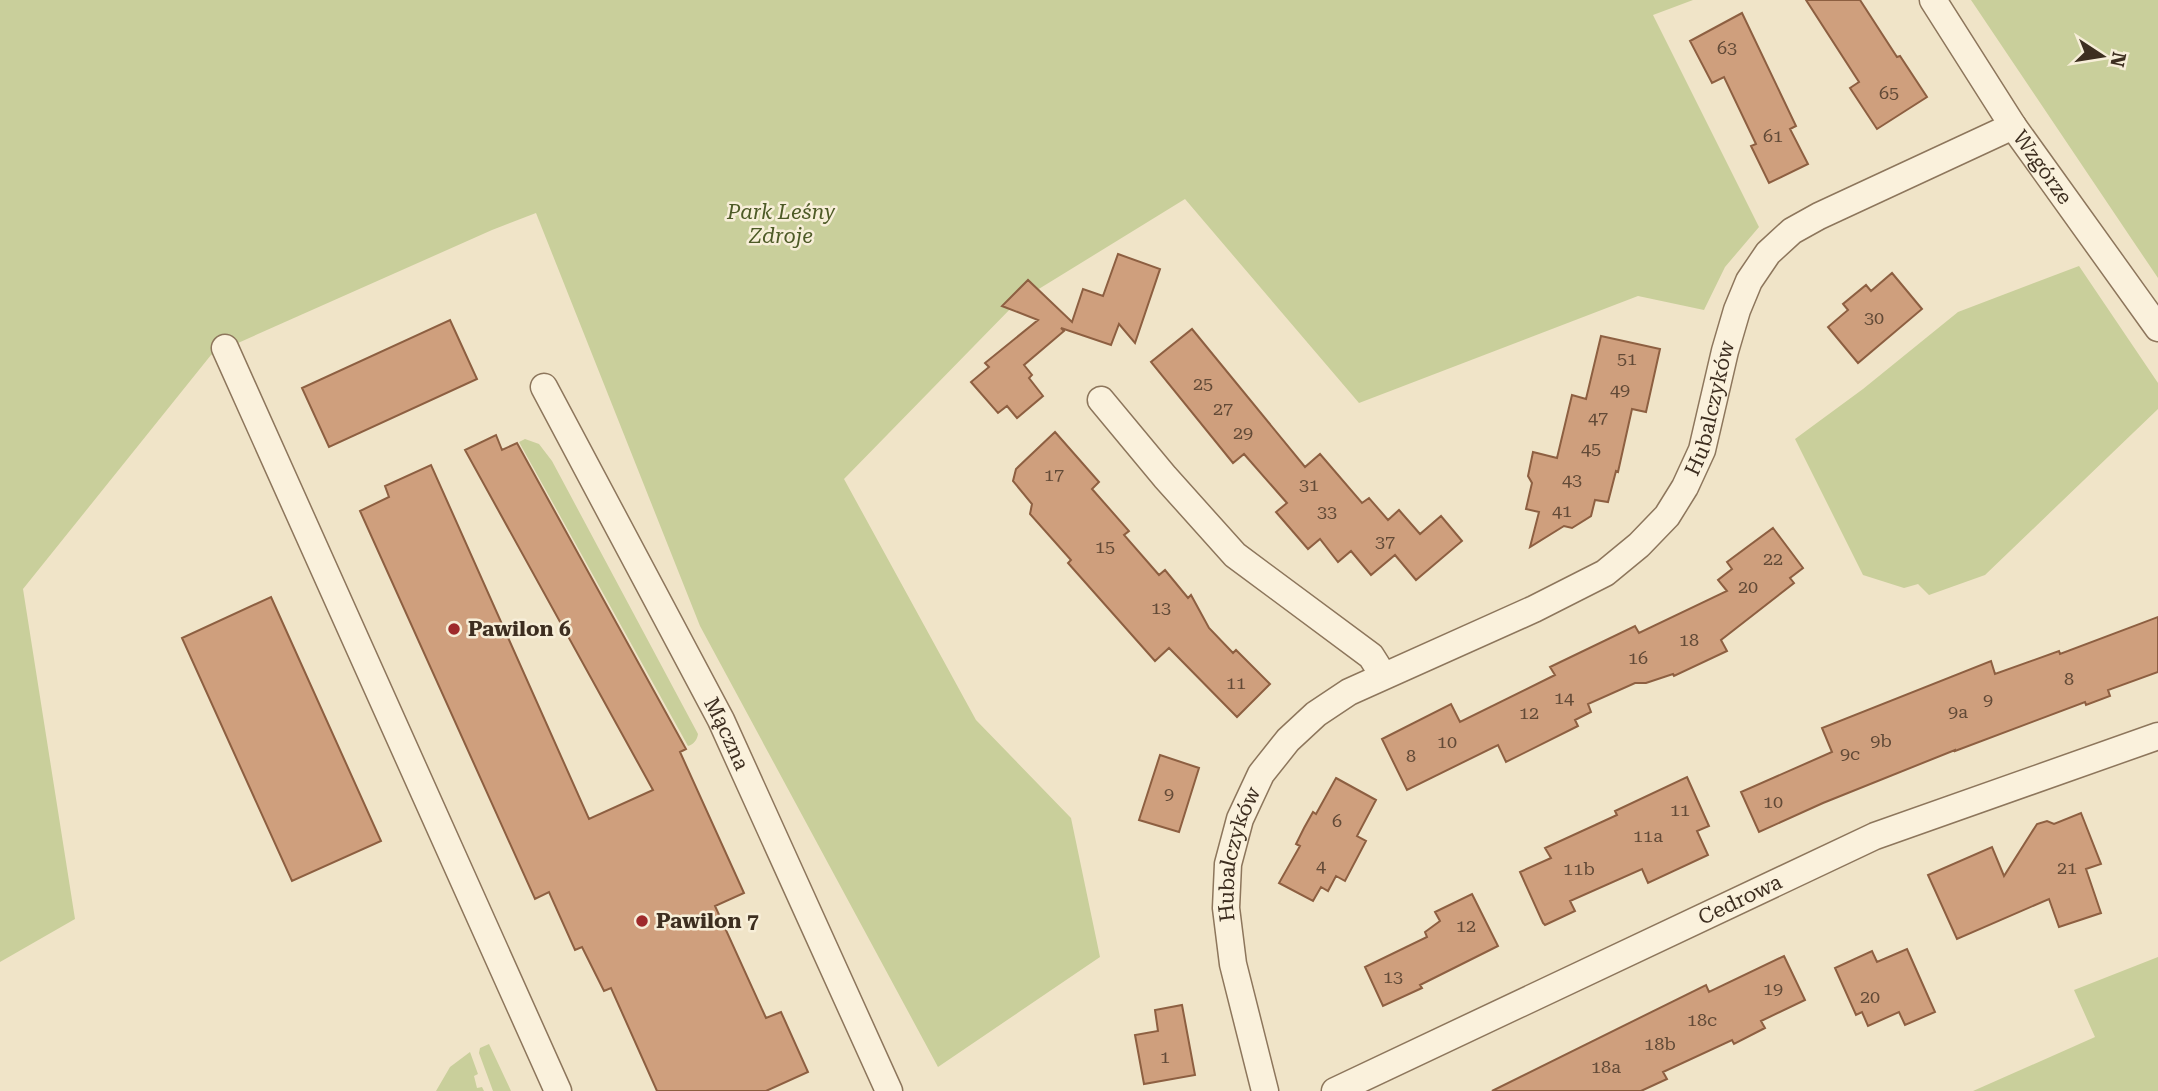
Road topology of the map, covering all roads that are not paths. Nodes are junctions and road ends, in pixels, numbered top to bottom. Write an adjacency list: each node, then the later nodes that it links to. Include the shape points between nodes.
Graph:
1 (1933, 0): 2 (street, Wzgórze)
2 (2013, 126): 3 (street, Wzgórze); 7 (street, Hubalczyków, via 1819,216 1792,231 1768,253 1737,310 1702,450 1667,516 1639,545 1594,579)
3 (2158, 328)
4 (225, 348): 9 (street)
5 (544, 387): 10 (street, Mączna, via 721,720)
6 (1101, 400): 7 (street, via 1235,555 1371,656)
7 (1383, 676): 11 (street, Hubalczyków, via 1316,714 1288,740 1261,774 1240,819 1228,864 1226,908 1233,964)
8 (2158, 736): 12 (street, Cedrowa, via 1875,836)
9 (558, 1091)
10 (888, 1091)
11 (1265, 1091)
12 (1335, 1091)

